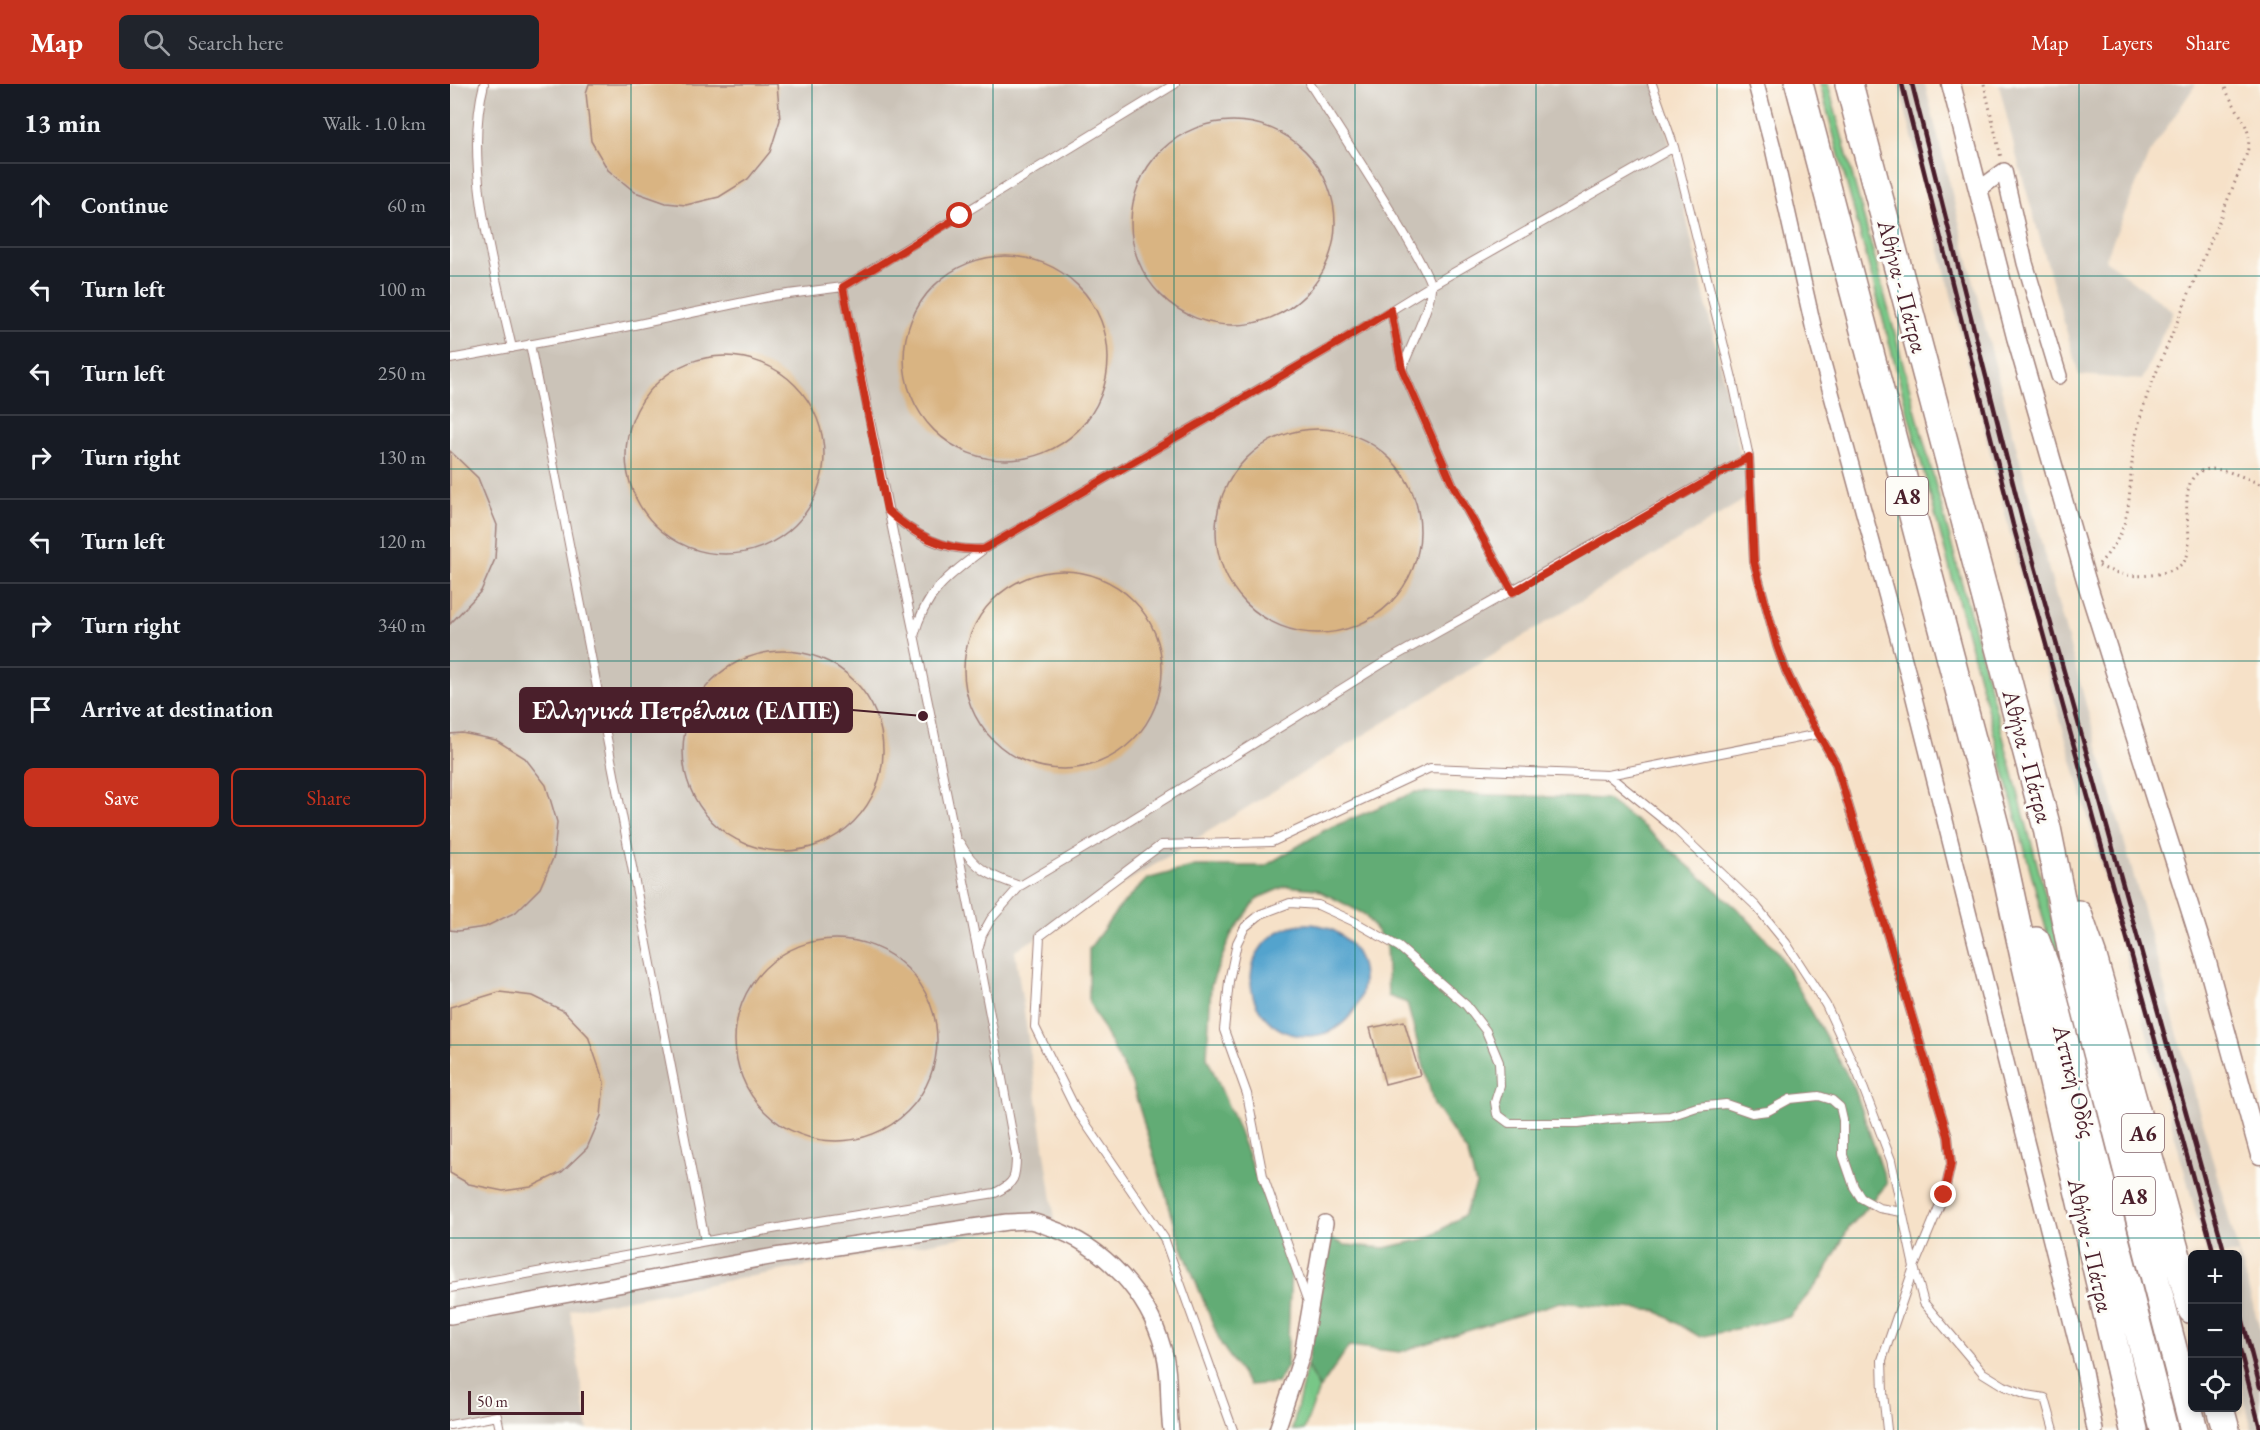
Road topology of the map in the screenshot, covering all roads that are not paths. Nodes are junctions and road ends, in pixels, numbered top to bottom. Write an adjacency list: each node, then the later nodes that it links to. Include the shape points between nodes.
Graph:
1 (484, 84): 15 (lane, via 477,137 480,185)
2 (1175, 84): 12 (lane)
3 (1310, 84): 11 (lane)
4 (1652, 84): 9 (lane)
5 (1756, 84): 48 (street, via 1814,330 1965,892 2079,1350)
6 (1798, 84): 28 (highway, Αθήνα - Πάτρα / Α8)
7 (1849, 84): 26 (highway, Αθήνα - Πάτρα / Α8)
8 (1951, 84): 10 (street)
9 (1674, 147): 11 (lane); 19 (lane)
10 (1978, 190): 18 (street, via 2004,171 2025,263); 31 (street, via 2086,580 2206,959)
11 (1432, 285): 13 (lane); 17 (lane)
12 (843, 287): 14 (lane, via 773,296); 20 (lane)
13 (1391, 310): 17 (lane); 21 (lane)
14 (531, 344): 15 (lane); 34 (lane)
15 (512, 348): 16 (lane)
16 (450, 359)
17 (1402, 369): 22 (lane, via 1453,485)
18 (2059, 376)
19 (1749, 457): 22 (lane); 24 (lane, via 1754,562 1786,671)
20 (887, 510): 21 (lane, via 928,539 965,550); 23 (lane)
21 (984, 549): 23 (lane, via 928,598)
22 (1513, 592): 29 (lane, via 1383,663)
23 (913, 639): 27 (lane)
24 (1819, 734): 25 (lane); 35 (lane, via 1836,764 1948,1136 1951,1164 1944,1195)
25 (1608, 775): 32 (lane, via 1676,829 1756,906 1786,943 1826,1005 1858,1074 1892,1160); 44 (lane, via 1430,768 1272,842 1161,845 1040,936 1035,1027 1075,1108 1164,1238)
26 (2047, 828): 37 (highway, Αττική Οδός / Α6, via 2093,957); 51 (highway, Αθήνα - Πάτρα / Α8, via 2074,963)
27 (955, 834): 29 (lane, via 976,866); 30 (lane)
28 (1999, 841): 49 (highway, Αθήνα - Πάτρα / Α8); 50 (highway, Αττική Οδός / Α6, via 2046,968)
29 (1020, 886): 30 (lane, via 991,919)
30 (978, 948): 34 (lane, via 1016,1155 1016,1174 1009,1186 994,1193)
31 (2260, 1155)
32 (1902, 1212): 35 (lane); 38 (lane, via 1879,1208 1861,1198 1843,1155 1840,1107 1819,1096 1790,1099 1768,1111 1752,1113 1726,1104 1653,1118 1509,1123 1497,1114 1495,1102 1500,1086 1499,1062 1486,1031 1466,1005 1399,947 1318,905 1290,903 1261,914 1245,927 1229,981 1224,1030 1246,1094 1263,1176)
33 (1325, 1223): 38 (street)
34 (705, 1241): 36 (lane)
35 (1914, 1267): 46 (lane, via 1882,1360); 47 (lane, via 1924,1303 1945,1330 1983,1373 2012,1389 2045,1398)
36 (450, 1288)
37 (2191, 1304)
38 (1310, 1308): 45 (street, via 1302,1355)
39 (450, 1316): 43 (street, via 775,1256 1032,1221 1067,1233 1095,1251 1131,1285 1152,1318 1164,1348)
40 (2221, 1412): 52 (highway)
41 (450, 1425): 42 (lane, via 497,1416)
42 (500, 1430)
43 (1171, 1430)
44 (1233, 1430)
45 (1277, 1430)
46 (1887, 1430)
47 (2054, 1430)
48 (2095, 1430)
49 (2134, 1430)
50 (2164, 1430)
51 (2194, 1430)
52 (2226, 1430)

